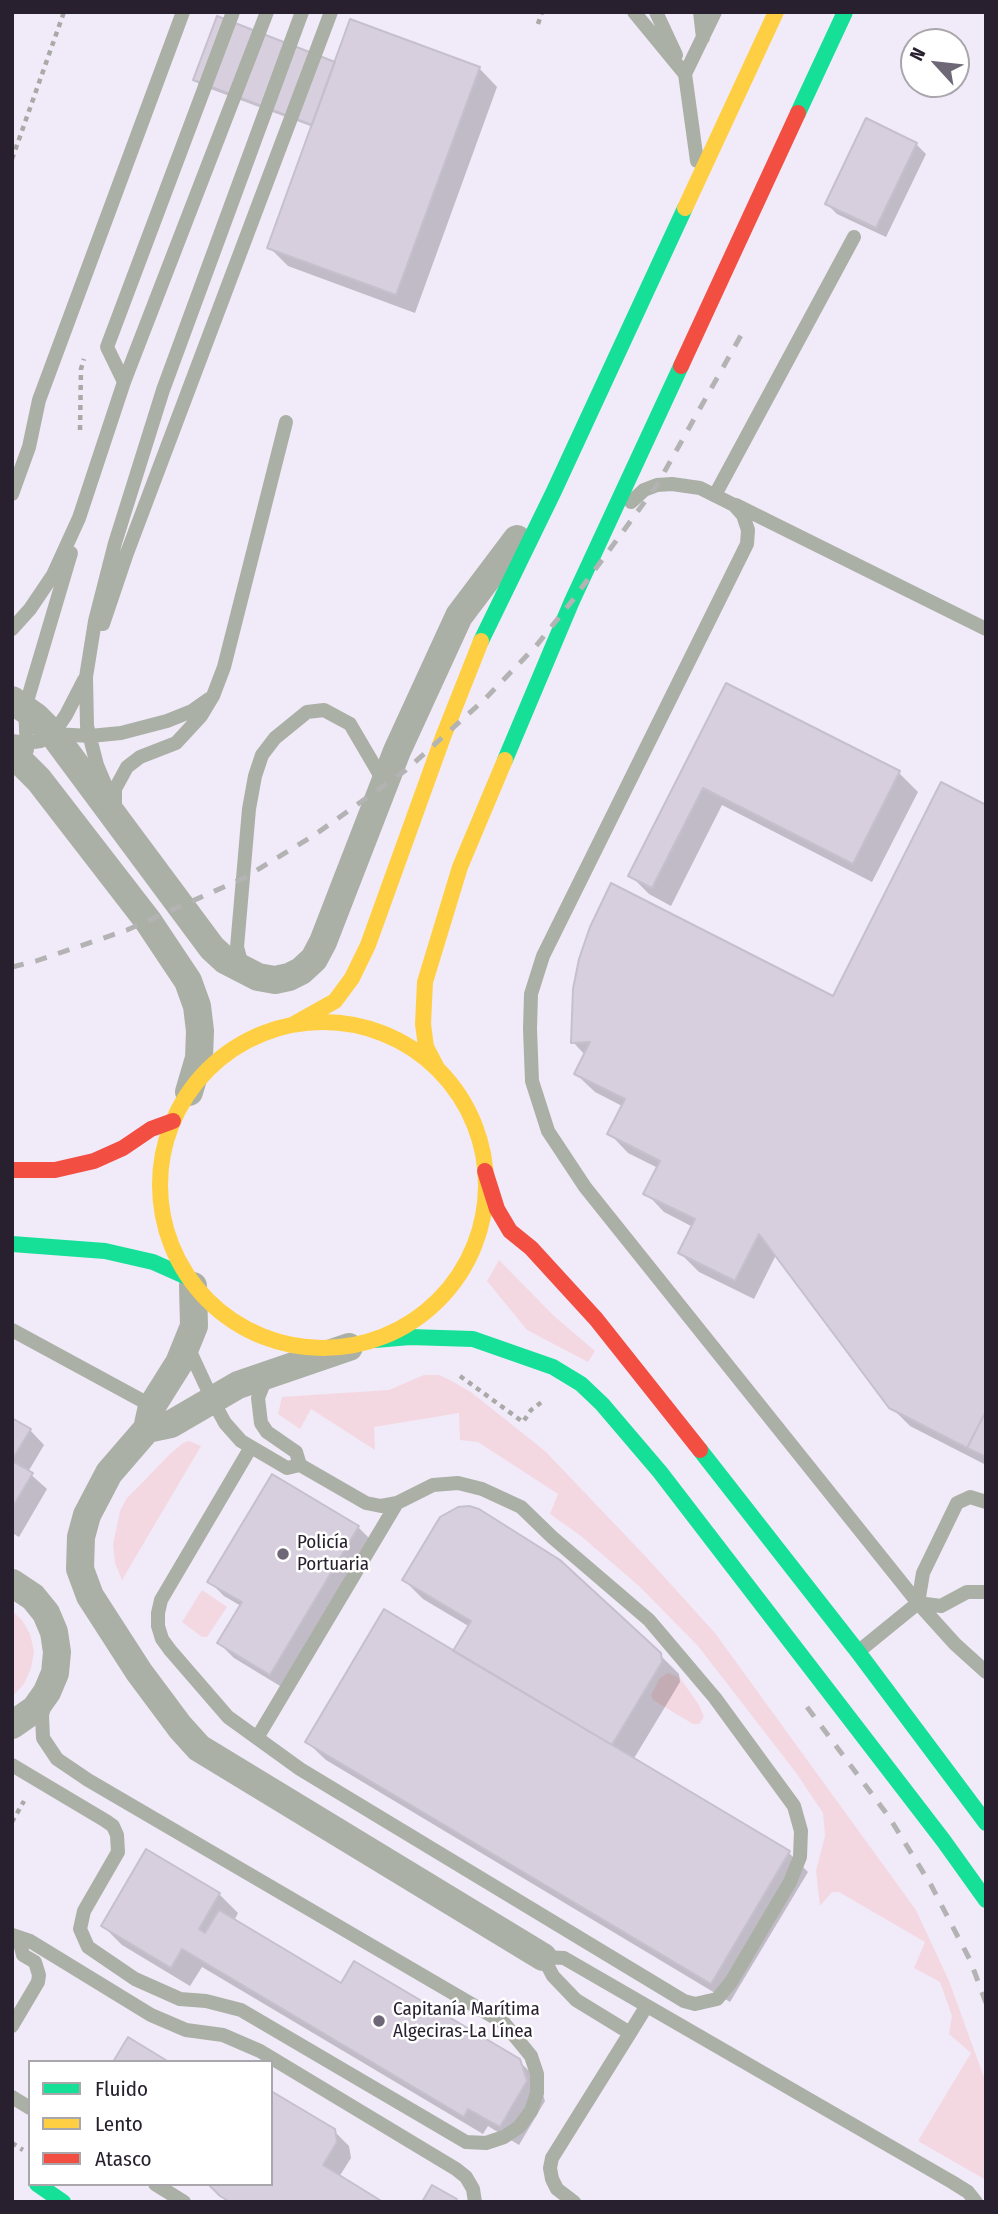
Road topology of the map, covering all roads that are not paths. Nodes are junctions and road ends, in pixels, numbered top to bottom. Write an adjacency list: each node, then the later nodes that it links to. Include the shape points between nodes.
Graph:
1 (183, 12): 19 (lane, via 39,400)
2 (233, 12): 16 (lane, via 107,347)
3 (267, 12): 16 (lane)
4 (302, 12): 26 (lane, via 129,492)
5 (331, 12): 26 (lane, via 127,553)
6 (634, 12): 13 (lane)
7 (656, 12): 13 (lane)
8 (700, 12): 12 (lane)
9 (715, 12): 12 (lane)
10 (776, 12): 14 (main road)
11 (845, 12): 23 (main road)
12 (703, 38): 13 (lane)
13 (685, 74): 14 (lane)
14 (699, 180): 18 (main road)
15 (854, 237): 20 (lane)
16 (124, 382): 22 (lane)
17 (286, 422): 27 (lane)
18 (554, 491): 32 (street, via 458,616); 36 (main road, via 479,645 352,978 335,1001)
19 (12, 494)
20 (715, 495): 21 (lane); 23 (lane, via 672,484 644,490)
21 (734, 505): 25 (lane); 56 (lane, via 748,530 742,557 543,956 531,994 532,1081 548,1131 585,1187)
22 (79, 518): 24 (lane, via 53,575); 28 (lane, via 57,604)
23 (597, 548): 37 (main road, via 499,772 439,932 425,982 423,1024 426,1047)
24 (12, 629)
25 (986, 629)
26 (86, 677): 29 (lane); 30 (lane)
27 (213, 696): 30 (lane, via 167,721); 33 (lane, via 176,743 127,767 115,789)
28 (19, 704): 29 (street); 31 (lane)
29 (53, 734): 30 (lane); 31 (lane); 34 (street)
30 (90, 736): 33 (lane)
31 (17, 746): 38 (street, via 188,981 200,1031 199,1058)
32 (384, 782): 35 (street, via 314,958 301,971 275,981); 35 (lane, via 350,724 324,710 307,712 262,755 249,809 237,947)
33 (116, 808): 34 (lane)
34 (128, 834): 35 (street, via 212,947)
35 (244, 972)
36 (294, 1024): 37 (main road, via 325,1022 386,1034); 38 (main road, via 235,1048)
37 (437, 1069): 41 (main road, via 470,1116)
38 (189, 1092): 39 (main road)
39 (173, 1121): 40 (main road, via 93,1161 55,1170); 43 (main road, via 161,1162 160,1193 174,1252)
40 (12, 1170)
41 (485, 1171): 45 (main road, via 479,1230 453,1283 414,1321); 57 (main road, via 497,1209 510,1231 596,1319)
42 (12, 1244): 43 (main road, via 105,1251 153,1262)
43 (191, 1282): 45 (main road, via 213,1307 263,1338 320,1349); 46 (street, via 194,1326)
44 (12, 1330): 49 (lane)
45 (362, 1343): 47 (street); 66 (main road, via 410,1336 473,1339 553,1367 581,1384 660,1472)
46 (187, 1344): 48 (lane); 49 (street)
47 (267, 1376): 48 (street); 51 (lane, via 258,1398 261,1423 267,1433 296,1451)
48 (212, 1399): 49 (street, via 171,1424); 50 (lane, via 225,1423)
49 (149, 1418): 68 (street, via 98,1490 81,1537 80,1569 111,1632 180,1727 199,1748)
50 (251, 1447): 51 (lane, via 287,1468); 61 (lane, via 161,1600 158,1626 170,1650 228,1717)
51 (300, 1465): 53 (lane, via 366,1503)
52 (986, 1502): 56 (lane, via 970,1497 957,1503 923,1573)
53 (397, 1503): 61 (lane); 61 (lane, via 433,1485 458,1483 521,1507 649,1620 794,1806 801,1831 800,1857 732,1982 717,1999 695,2004 684,2001 300,1769)
54 (12, 1583): 59 (street, via 33,1597 54,1632 55,1673)
55 (986, 1592): 56 (lane, via 967,1592 941,1605)
56 (918, 1603): 57 (lane); 58 (lane)
57 (858, 1652): 63 (main road)
58 (986, 1672)
59 (47, 1692): 60 (street, via 36,1709); 62 (lane, via 43,1738 57,1759 503,2023 531,2056 537,2074 531,2111 504,2137 486,2143 466,2142 241,2011 206,2001 180,2000 125,1973 88,1947 80,1929 83,1910 118,1852 113,1826)
60 (12, 1725)
61 (257, 1738)
62 (12, 1765)
63 (949, 1773): 64 (main road); 65 (main road)
64 (986, 1802)
65 (986, 1823)
66 (986, 1900)
67 (16, 1937): 70 (lane, via 39,1975); 78 (lane, via 30,1941 151,2015 186,2030 223,2035 260,2051 456,2169 473,2189)
68 (543, 1956): 69 (lane, via 564,1958); 71 (lane, via 553,1976 576,2000)
69 (646, 2007): 71 (lane); 80 (lane, via 952,2182)
70 (12, 2026)
71 (630, 2033): 79 (lane, via 552,2158 552,2179)
72 (12, 2097): 73 (lane)
73 (28, 2107)
74 (40, 2186): 76 (main road)
75 (158, 2186): 77 (lane)
76 (63, 2202)
77 (184, 2202)
78 (475, 2202)
79 (574, 2202)
80 (975, 2202)

